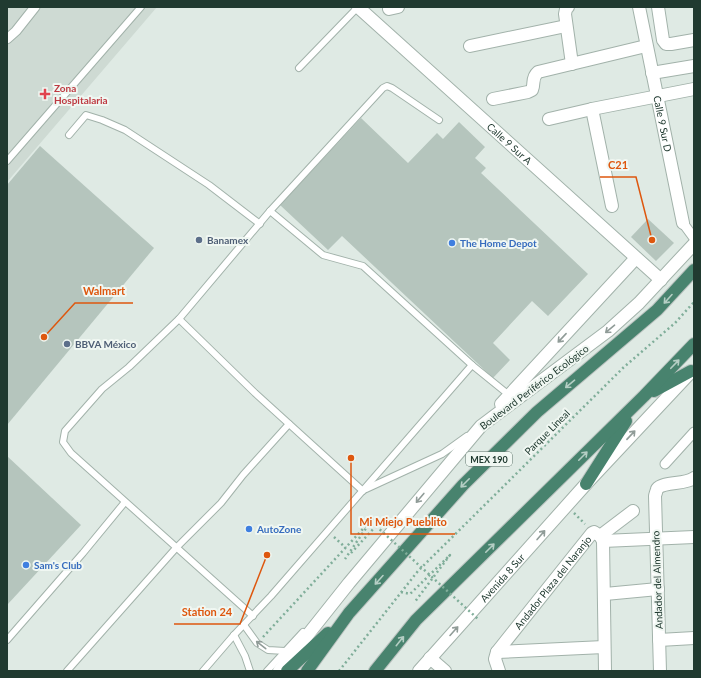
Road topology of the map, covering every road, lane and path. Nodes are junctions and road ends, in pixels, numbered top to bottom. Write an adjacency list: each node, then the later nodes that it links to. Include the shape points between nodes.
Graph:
1 (34, 7): 8 (street)
2 (141, 7): 23 (lane)
3 (358, 7): 14 (lane); 30 (street, Calle 9 Sur A)
4 (568, 7): 7 (street, via 565,14)
5 (639, 7): 11 (street, Calle 9 Sur D)
6 (658, 7): 9 (street, via 662,40 666,44)
7 (566, 26): 10 (street); 12 (street)
8 (7, 39)
9 (694, 40)
10 (470, 46)
11 (646, 46): 12 (street); 15 (street, Calle 9 Sur D)
12 (572, 64): 18 (street, via 538,72 532,80 534,87 528,92)
13 (694, 66): 15 (street)
14 (299, 68)
15 (652, 73): 17 (street, Calle 9 Sur D)
16 (694, 89): 17 (street)
17 (658, 97): 19 (street); 26 (street, Calle 9 Sur D)
18 (493, 99)
19 (592, 109): 20 (street); 24 (street)
20 (549, 119)
21 (439, 120): 25 (lane, via 392,88 383,88)
22 (69, 135): 27 (lane, via 86,115 125,130 209,185)
23 (7, 161)
24 (612, 206)
25 (270, 211): 27 (lane); 36 (lane, via 323,255 363,266)
26 (683, 223): 28 (street, Calle 9 Sur D)
27 (260, 224): 34 (lane)
28 (694, 238)
29 (694, 244): 32 (street, Boulevard Periférico Ecológico)
30 (636, 258): 32 (street, Calle 9 Sur A); 38 (street, one-way to 38)
31 (694, 270): 61 (highway, Boulevard Periférico Ecológico / MEX 190, one-way to 61, via 657,310 537,412 463,485)
32 (660, 280): 41 (street, Boulevard Periférico Ecológico, one-way to 41, via 608,331)
33 (694, 302): 59 (path, Parque Lineal, via 675,324 624,367 418,570)
34 (179, 319): 40 (lane); 47 (lane, via 102,389 65,431 63,442 71,453)
35 (694, 344): 39 (highway, one-way to 35)
36 (472, 365): 38 (lane); 46 (lane)
37 (692, 370): 39 (highway); 45 (street, one-way to 37)
38 (509, 395): 41 (street)
39 (640, 400): 45 (highway); 82 (highway, one-way to 39, via 416,620)
40 (289, 424): 46 (lane); 54 (lane, via 221,503)
41 (481, 426): 46 (lane, via 442,454); 56 (street, Boulevard Periférico Ecológico, one-way to 56)
42 (694, 432): 43 (street)
43 (665, 464)
44 (694, 478): 53 (street, Andador del Almendro, via 688,482 657,489)
45 (586, 484): 48 (street, Avenida 8 Sur)
46 (363, 491): 50 (lane)
47 (125, 502): 54 (lane); 67 (lane)
48 (566, 506): 51 (path); 73 (street, Avenida 8 Sur, one-way to 48)
49 (633, 511): 51 (street)
50 (327, 531): 55 (path); 62 (lane)
51 (599, 536): 53 (street); 60 (street, Andador Plaza del Naranjo); 72 (street, Andador Plaza del Naranjo, via 592,533)
52 (694, 537): 53 (street)
53 (656, 539): 58 (street, Andador del Almendro)
54 (176, 548): 62 (lane); 74 (lane)
55 (346, 548): 63 (path, bridge, via 373,518 345,559 376,526); 69 (path)
56 (349, 583): 71 (lane); 78 (street, Boulevard Periférico Ecológico)
57 (432, 586): 59 (path, via 411,607 450,555 410,594)
58 (658, 589): 60 (street); 68 (street, Andador del Almendro)
59 (401, 592): 81 (path, Parque Lineal)
60 (605, 594): 70 (street, Andador Plaza del Naranjo)
61 (349, 613): 79 (highway); 80 (highway, Boulevard Periférico Ecológico / MEX 190)
62 (253, 616): 64 (lane)
63 (478, 619)
64 (244, 625): 65 (lane); 69 (lane)
65 (234, 635): 75 (lane); 76 (lane)
66 (694, 638): 68 (street)
67 (7, 640)
68 (659, 640): 87 (street, Andador del Almendro)
69 (257, 643): 71 (lane, one-way to 69, via 268,650)
70 (604, 647): 72 (street); 86 (street, Andador Plaza del Naranjo)
71 (285, 651): 77 (lane)
72 (497, 652): 85 (street, via 495,660)
73 (430, 658): 83 (street, Avenida 8 Sur); 84 (street)
74 (67, 671)
75 (203, 671)
76 (250, 671)
77 (267, 671)
78 (279, 671)
79 (287, 671)
80 (307, 671)
81 (339, 671)
82 (375, 671)
83 (419, 671)
84 (445, 671)
85 (499, 671)
86 (605, 671)
87 (660, 671)

